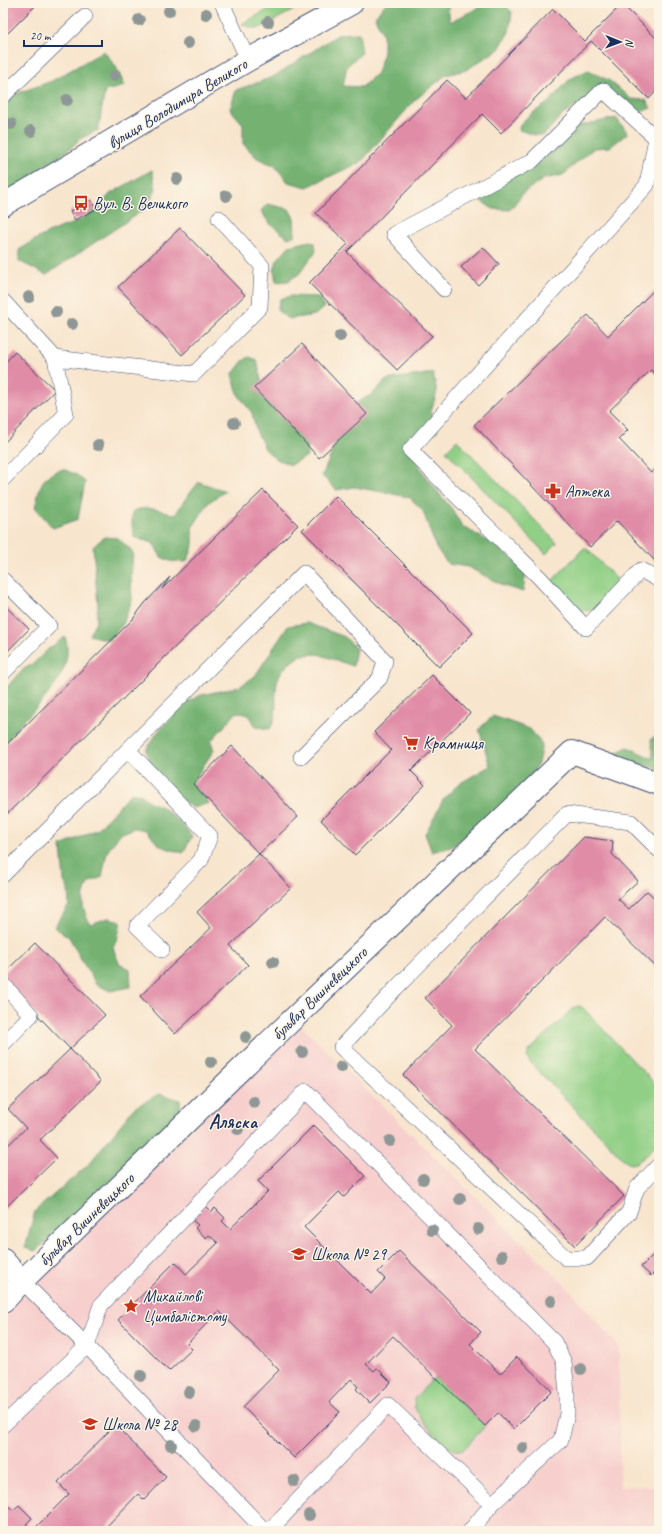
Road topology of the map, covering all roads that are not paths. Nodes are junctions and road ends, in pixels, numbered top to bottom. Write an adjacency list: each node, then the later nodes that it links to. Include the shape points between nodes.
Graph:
1 (222, 3): 4 (lane)
2 (352, 3): 4 (street, вулиця Володимира Великого)
3 (85, 16): 5 (lane)
4 (248, 60): 7 (street, вулиця Володимира Великого)
5 (3, 96)
6 (658, 136): 9 (lane, via 603,90 532,161 394,234); 14 (lane, via 647,185 410,450 540,578 586,628 641,570)
7 (3, 205)
8 (219, 218): 11 (lane, via 262,266 260,307 194,374)
9 (444, 289)
10 (3, 301): 11 (lane)
11 (55, 358): 12 (lane, via 66,414)
12 (3, 479)
13 (3, 580): 15 (lane, via 48,626)
14 (659, 580)
15 (3, 673)
16 (128, 750): 17 (lane, via 304,573 385,661 380,678); 20 (lane); 21 (lane, via 210,836 201,860 137,926)
17 (300, 757)
18 (659, 784): 26 (street, бульвар Вишневецького, via 572,752)
19 (659, 850): 24 (lane, via 631,822 567,814 401,982 341,1047 566,1258 587,1258 629,1212 637,1188)
20 (3, 876)
21 (162, 950)
22 (3, 984): 23 (lane, via 31,1015)
23 (3, 1044)
24 (659, 1165)
25 (3, 1260): 26 (street)
26 (22, 1281): 27 (street, бульвар Вишневецького); 28 (lane)
27 (3, 1302)
28 (87, 1346): 29 (lane); 30 (lane, via 101,1305 306,1091 554,1342 564,1362 568,1414 561,1440); 31 (lane)
29 (3, 1425)
30 (492, 1504): 32 (lane, via 388,1405); 33 (lane)
31 (266, 1531)
32 (269, 1531)
33 (470, 1531)

